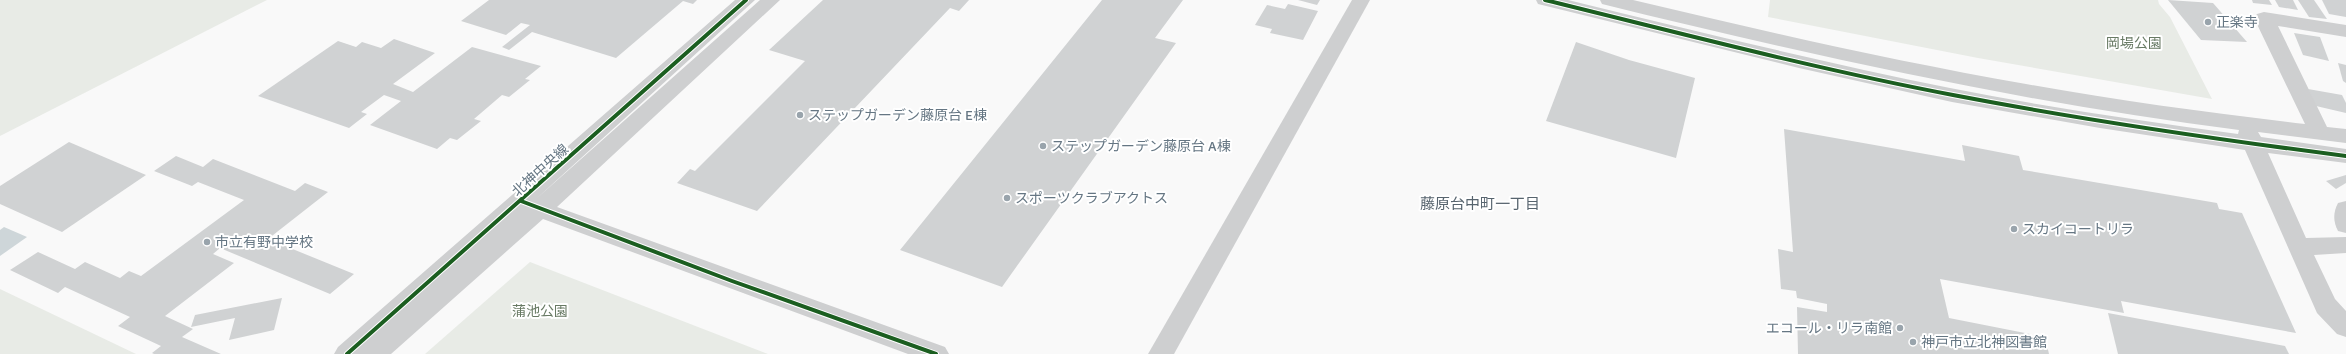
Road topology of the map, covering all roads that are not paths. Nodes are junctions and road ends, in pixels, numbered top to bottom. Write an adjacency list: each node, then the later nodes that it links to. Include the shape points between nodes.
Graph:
1 (746, 0): 11 (street, 北神中央線)
2 (771, 0): 11 (street)
3 (1362, 0): 20 (street)
4 (1545, 0): 8 (street, via 1723,44 1952,95)
5 (1609, 0): 8 (street, via 1776,40 1928,72)
6 (2346, 31): 7 (street, via 2264,18)
7 (2320, 133): 8 (street); 9 (street)
8 (2248, 134): 10 (street); 15 (street)
9 (2346, 136)
10 (2346, 156)
11 (530, 206): 17 (street, 北神中央線); 18 (street, 北神中央線); 19 (street)
12 (2346, 209): 13 (street)
13 (2346, 225)
14 (2346, 245): 15 (street)
15 (2300, 247): 16 (street, via 2326,306)
16 (2346, 326)
17 (347, 354)
18 (374, 354)
19 (936, 354)
20 (1161, 354)

